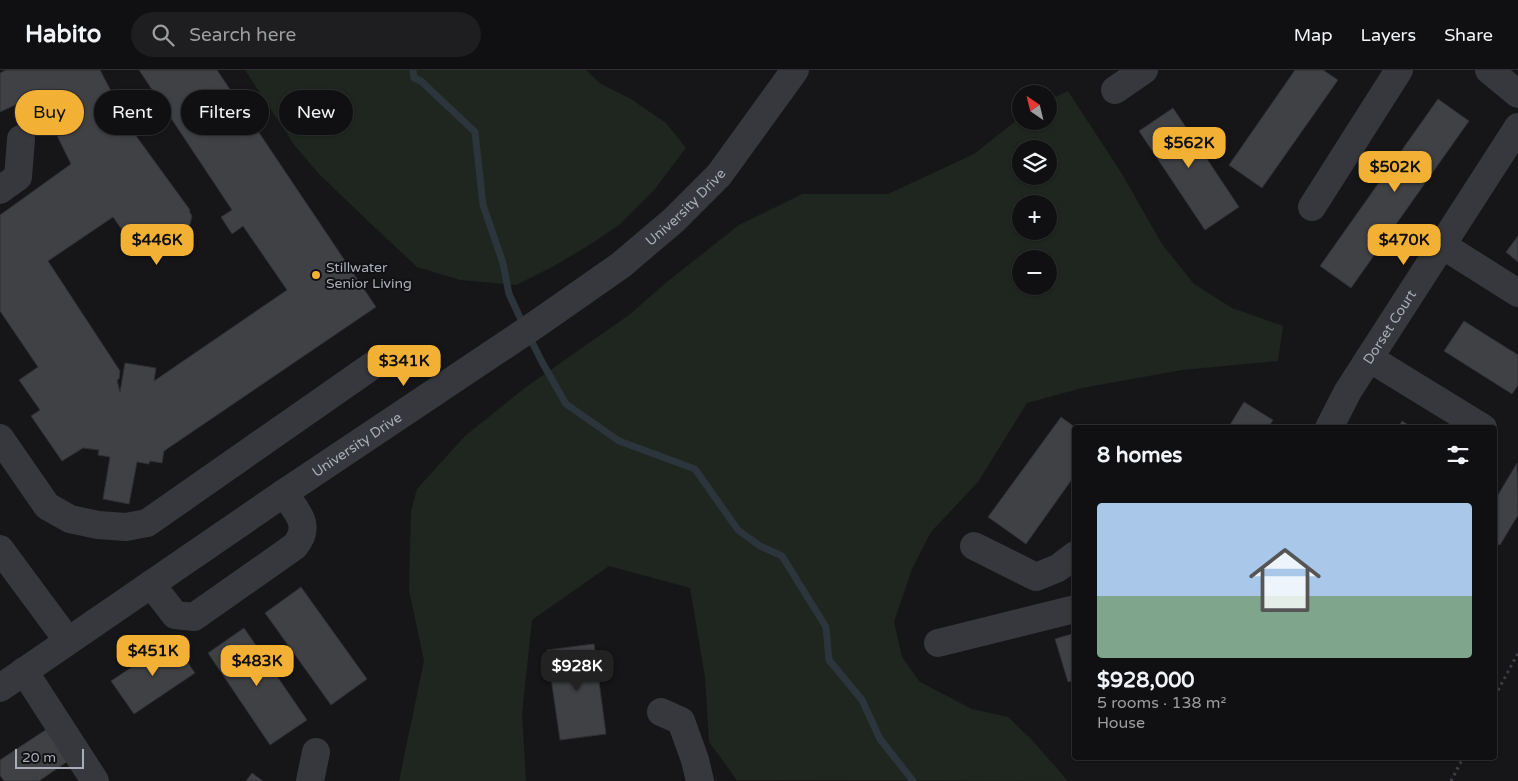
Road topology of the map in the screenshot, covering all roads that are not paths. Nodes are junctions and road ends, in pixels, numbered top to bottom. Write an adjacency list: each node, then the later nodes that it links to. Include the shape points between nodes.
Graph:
1 (795, 70): 18 (street, University Drive, via 719,175 674,220 621,265)
2 (1144, 70): 5 (street)
3 (1399, 70): 10 (street)
4 (1489, 70): 6 (street)
5 (1115, 90)
6 (1518, 94)
7 (1518, 127): 11 (street, Dorset Court)
8 (21, 140): 9 (street, via 18,177)
9 (0, 190)
10 (1312, 207)
11 (1442, 245): 12 (street); 13 (street, Dorset Court)
12 (1518, 293)
13 (1369, 358): 15 (street, Dorset Court); 16 (street)
14 (379, 361): 17 (street, via 147,522 126,527 70,519 47,506)
15 (1331, 425)
16 (1478, 425)
17 (0, 438)
18 (284, 493): 22 (street, University Drive); 22 (street, via 302,521 304,530 300,539 194,617 175,614)
19 (974, 546): 21 (street, via 1036,577 1058,568)
20 (0, 548): 24 (street)
21 (1072, 556)
22 (151, 584): 24 (street, University Drive)
23 (1072, 610): 25 (street)
24 (68, 642): 26 (street, University Drive)
25 (938, 643)
26 (24, 671): 27 (street, University Drive); 30 (street)
27 (0, 688)
28 (662, 712): 32 (street, via 681,721)
29 (316, 752): 31 (street)
30 (95, 781)
31 (310, 781)
32 (700, 781)

